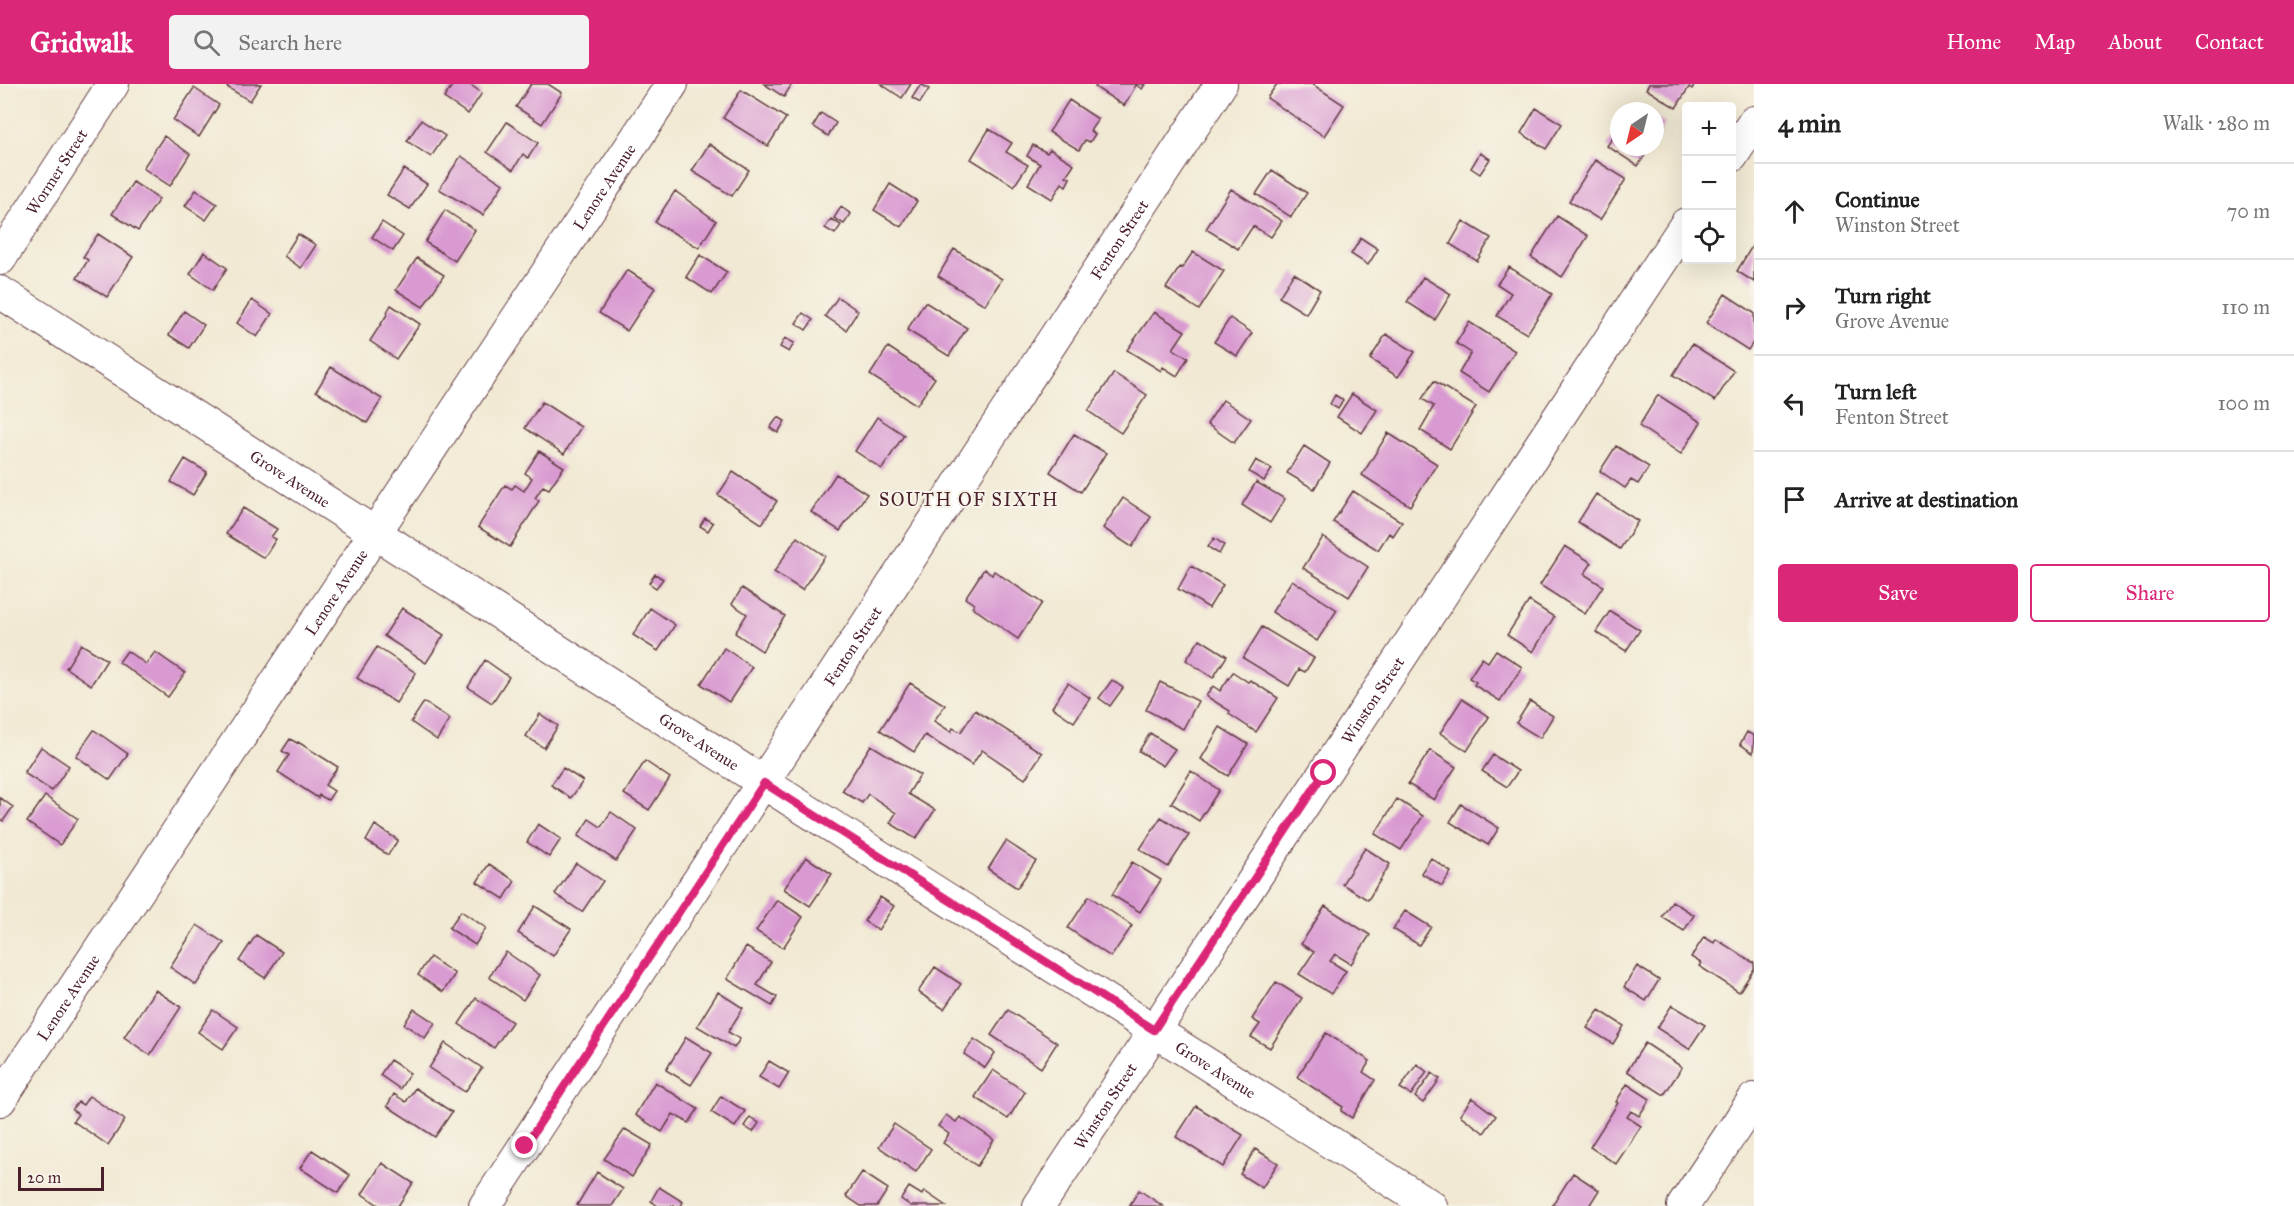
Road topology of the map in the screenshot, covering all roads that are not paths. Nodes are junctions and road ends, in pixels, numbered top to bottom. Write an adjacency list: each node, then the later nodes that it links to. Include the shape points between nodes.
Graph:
1 (113, 84): 7 (street, Wormer Street)
2 (672, 84): 9 (street, Lenore Avenue)
3 (1221, 84): 10 (street, Fenton Street)
4 (1754, 122): 5 (street)
5 (1736, 149)
6 (1682, 230): 11 (street, Winston Street)
7 (0, 260)
8 (0, 292): 9 (street, Grove Avenue)
9 (374, 533): 10 (street, Grove Avenue); 13 (street, Lenore Avenue)
10 (764, 783): 11 (street, Grove Avenue); 14 (street, Fenton Street)
11 (1154, 1030): 15 (street, Winston Street); 16 (street, Grove Avenue)
12 (1754, 1099): 17 (street)
13 (0, 1100)
14 (485, 1206)
15 (1039, 1206)
16 (1431, 1206)
17 (1683, 1206)

